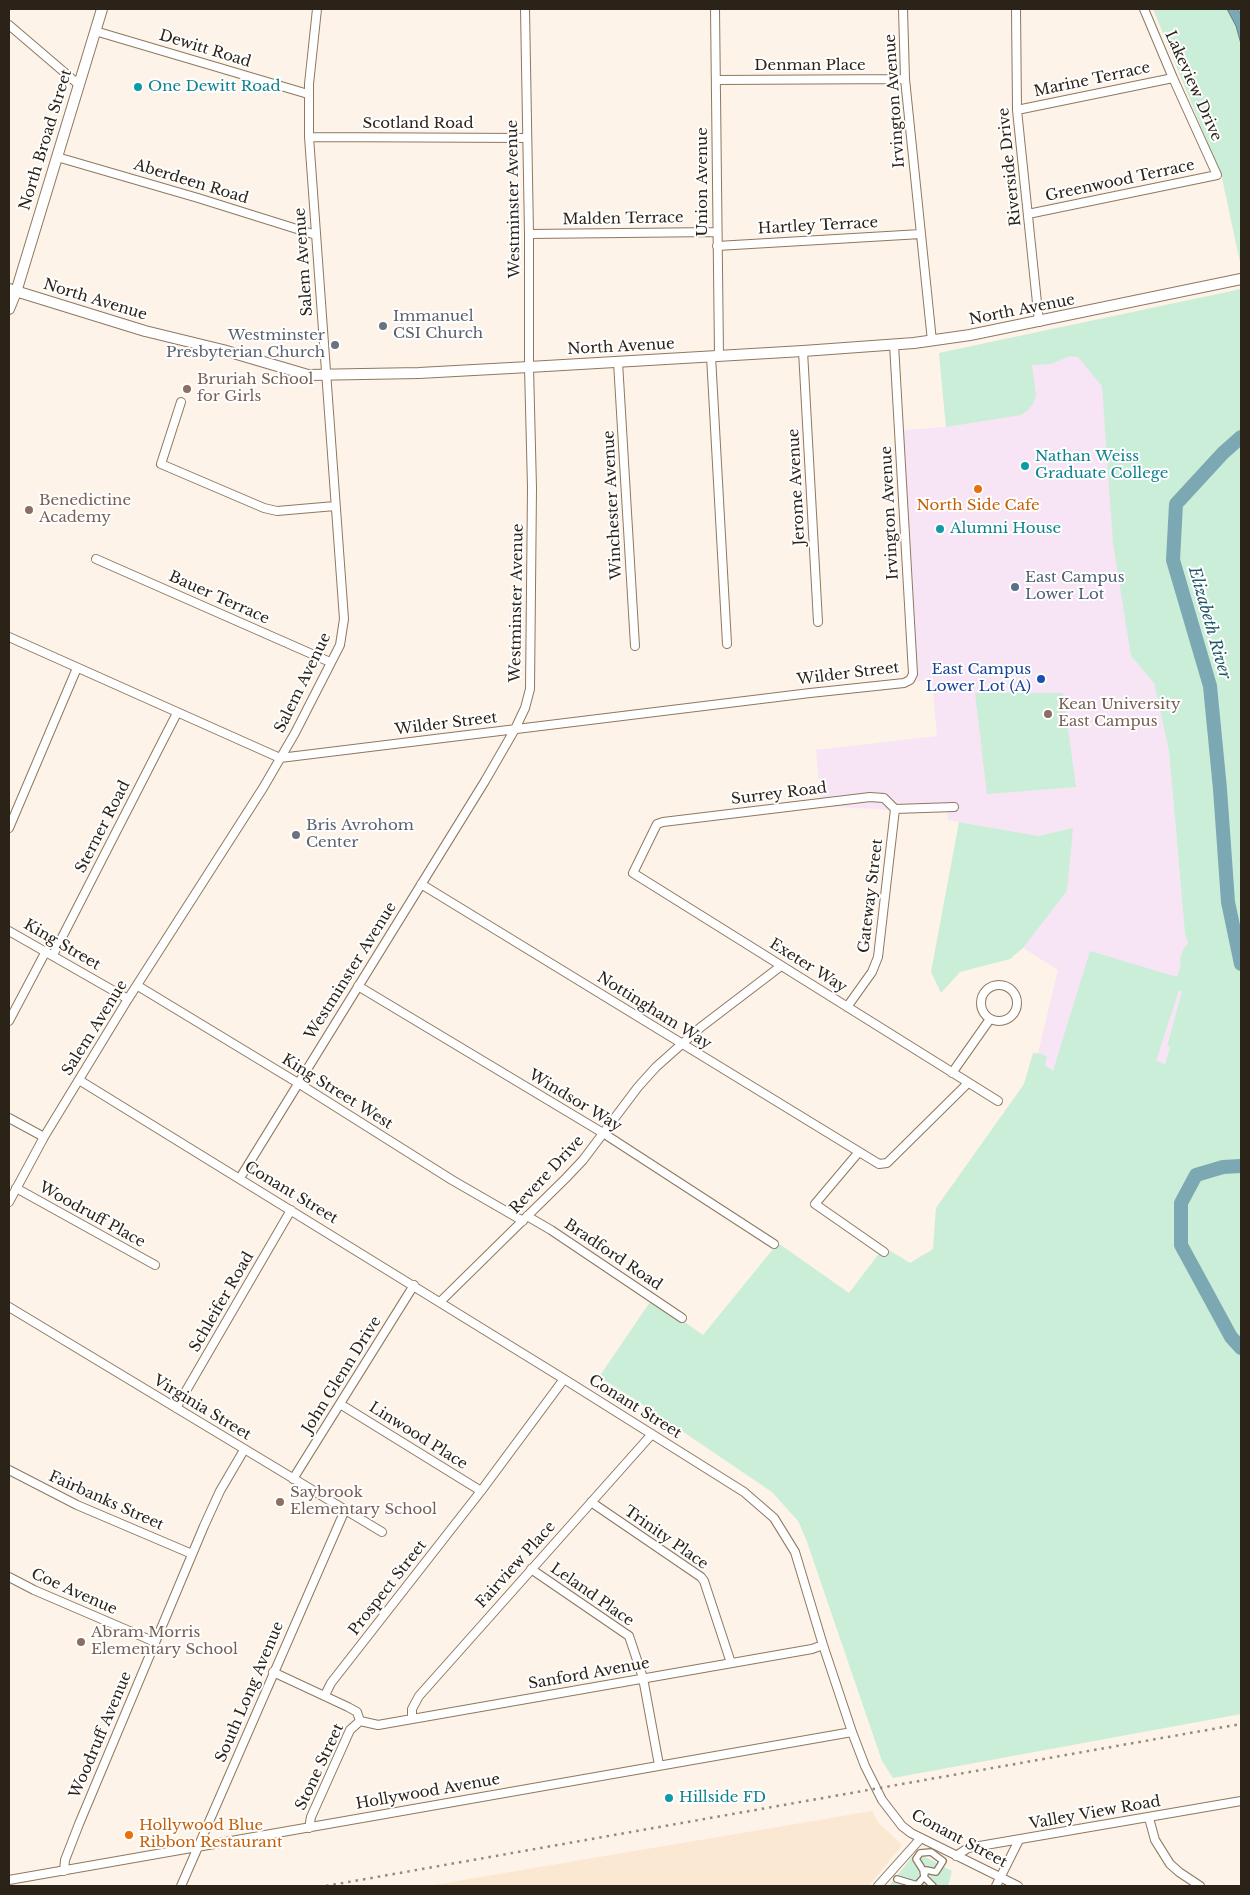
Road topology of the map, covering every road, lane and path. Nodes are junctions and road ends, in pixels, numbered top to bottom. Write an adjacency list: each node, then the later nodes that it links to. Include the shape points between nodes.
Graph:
1 (102, 9): 9 (main road, North Broad Street)
2 (317, 9): 14 (street, Salem Avenue)
3 (526, 9): 17 (street, Westminster Avenue)
4 (715, 9): 12 (street, Union Avenue)
5 (903, 9): 11 (street, Irvington Avenue)
6 (1016, 9): 15 (street, Riverside Drive)
7 (1144, 9): 10 (street, Lakeview Drive)
8 (9, 25): 13 (street)
9 (95, 31): 13 (main road, North Broad Street); 14 (street, Dewitt Road)
10 (1173, 78): 15 (street, Marine Terrace); 19 (street, Lakeview Drive)
11 (905, 79): 12 (street, Denman Place); 23 (street, Irvington Avenue)
12 (716, 80): 21 (street, Union Avenue)
13 (78, 84): 18 (main road, North Broad Street)
14 (308, 94): 16 (street, Salem Avenue)
15 (1017, 110): 20 (street, Riverside Drive)
16 (309, 137): 17 (street, Scotland Road); 24 (street, Salem Avenue)
17 (527, 138): 22 (street, Westminster Avenue)
18 (57, 156): 24 (street, Aberdeen Road); 27 (main road, North Broad Street)
19 (1217, 175): 20 (street, Greenwood Terrace)
20 (1028, 214): 29 (street, Riverside Drive)
21 (717, 232): 22 (street, Malden Terrace); 25 (street, Union Avenue)
22 (529, 234): 35 (street, Westminster Avenue)
23 (921, 234): 25 (street, Hartley Terrace); 30 (street, Irvington Avenue)
24 (316, 235): 36 (street, Salem Avenue)
25 (717, 246): 33 (street, Union Avenue)
26 (1241, 279): 29 (main road, North Avenue)
27 (13, 290): 28 (main road, North Broad Street); 36 (main road, North Avenue, via 145,331 308,375)
28 (9, 309)
29 (1039, 322): 30 (main road, North Avenue)
30 (932, 341): 31 (main road, North Avenue)
31 (894, 344): 32 (main road, North Avenue); 46 (street, Irvington Avenue)
32 (804, 351): 33 (main road, North Avenue); 40 (street, Jerome Avenue)
33 (715, 356): 34 (main road, North Avenue); 42 (street, Union Avenue)
34 (618, 362): 35 (main road, North Avenue); 43 (street, Winchester Avenue)
35 (529, 367): 36 (main road, North Avenue); 48 (street, Westminster Avenue, via 531,672 525,708)
36 (326, 375): 38 (street, Salem Avenue)
37 (181, 402): 38 (street, via 161,464 276,511)
38 (335, 506): 44 (street, Salem Avenue, via 344,619 340,645)
39 (96, 559): 44 (street, Bauer Terrace)
40 (818, 622)
41 (9, 637): 45 (street)
42 (727, 644)
43 (635, 646)
44 (330, 662): 49 (street, Salem Avenue)
45 (77, 668): 47 (street); 52 (street)
46 (910, 680): 48 (street, Wilder Street)
47 (177, 713): 49 (street); 56 (street, Sterner Road)
48 (515, 729): 49 (street, Wilder Street); 54 (street, Westminster Avenue)
49 (280, 758): 58 (street, Salem Avenue)
50 (954, 807): 51 (street)
51 (895, 809): 53 (street, Surrey Road, via 884,798 870,797 663,822 657,824); 61 (street, Gateway Street, via 878,957 872,972)
52 (9, 828)
53 (633, 873): 57 (street, Exeter Way)
54 (421, 884): 59 (street, Westminster Avenue); 64 (street, Nottingham Way)
55 (9, 931): 56 (street, King Street)
56 (49, 953): 60 (street, King Street); 63 (street, Sterner Road)
57 (781, 966): 61 (street, Exeter Way); 64 (street, Revere Drive)
58 (138, 986): 60 (street, Salem Avenue); 67 (street, King Street West)
59 (358, 986): 67 (street, Westminster Avenue); 71 (street, Windsor Way)
60 (128, 999): 66 (street, Salem Avenue)
61 (847, 1007): 65 (street, Exeter Way)
62 (990, 1019): 62 (street, via 1002,1021 1015,1012 1016,995 1008,987 997,985 984,995 983,1011); 65 (street)
63 (9, 1021)
64 (682, 1044): 71 (street, Revere Drive, via 638,1087); 73 (street, Nottingham Way)
65 (952, 1073): 68 (street, Exeter Way)
66 (79, 1080): 72 (street, Salem Avenue); 74 (street, Conant Street)
67 (298, 1083): 74 (street, Westminster Avenue); 78 (street, King Street West, via 452,1180)
68 (968, 1083): 69 (street, Exeter Way); 73 (street, Nottingham Way, via 887,1163 879,1164)
69 (998, 1101)
70 (9, 1118): 72 (street)
71 (603, 1133): 78 (street, Revere Drive, via 566,1178); 79 (street, Windsor Way)
72 (44, 1137): 75 (street, Salem Avenue)
73 (858, 1153): 80 (street, via 815,1204)
74 (240, 1178): 77 (street, Conant Street)
75 (16, 1188): 76 (street, Salem Avenue); 81 (street, Woodruff Place)
76 (9, 1202)
77 (291, 1210): 82 (street, Conant Street); 88 (street, Schleifer Road)
78 (525, 1219): 83 (street, Revere Drive); 85 (street, Bradford Road, via 551,1230)
79 (774, 1244)
80 (884, 1252)
81 (155, 1265)
82 (414, 1285): 83 (street, Conant Street); 87 (street, John Glenn Drive)
83 (441, 1301): 86 (street, Conant Street)
84 (9, 1307): 88 (street, Virginia Street)
85 (682, 1318)
86 (564, 1378): 89 (street, Conant Street); 93 (street, Prospect Street)
87 (340, 1404): 92 (street, John Glenn Drive); 93 (street, Linwood Place)
88 (176, 1408): 90 (street, Virginia Street)
89 (652, 1434): 94 (street, Fairview Place); 101 (street, Conant Street, via 744,1492 774,1518 795,1552)
90 (244, 1450): 92 (street, Virginia Street); 97 (street, Woodruff Avenue, via 220,1491)
91 (9, 1470): 97 (street, Fairbanks Street, via 77,1505)
92 (293, 1479): 95 (street, Virginia Street)
93 (481, 1491): 105 (street, Prospect Street)
94 (591, 1502): 98 (street, Fairview Place); 102 (street, Trinity Place, via 701,1577)
95 (344, 1510): 96 (street, Virginia Street); 103 (street, South Long Avenue)
96 (382, 1532)
97 (192, 1554): 100 (street, Woodruff Avenue)
98 (531, 1569): 104 (street, Leland Place, via 629,1636); 106 (street, Fairview Place, via 419,1696 412,1709)
99 (9, 1577): 100 (street, Coe Avenue)
100 (155, 1642): 117 (street, Woodruff Avenue, via 79,1824)
101 (823, 1645): 102 (street, Sanford Avenue); 108 (street, Conant Street)
102 (731, 1662): 104 (street, Sanford Avenue)
103 (273, 1672): 105 (street); 115 (street, South Long Avenue)
104 (643, 1678): 106 (street, Sanford Avenue); 109 (street, Leland Place)
105 (324, 1696): 107 (street, via 353,1709)
106 (412, 1718): 107 (street, Sanford Avenue, via 378,1725)
107 (360, 1721): 112 (street, Stone Street, via 350,1730)
108 (852, 1732): 109 (street, Hollywood Avenue); 113 (street, Conant Street, via 882,1800 902,1826)
109 (659, 1765): 112 (street, Hollywood Avenue)
110 (1241, 1801): 111 (street, Valley View Road)
111 (1149, 1818): 114 (street, Valley View Road); 127 (street, via 1155,1840 1170,1864)
112 (309, 1828): 115 (street, Hollywood Avenue)
113 (921, 1838): 116 (street, Conant Street); 123 (street)
114 (1019, 1840): 116 (street, Valley View Road, via 968,1848); 119 (street)
115 (198, 1847): 117 (street, Hollywood Avenue); 122 (street, South Long Avenue)
116 (956, 1856): 119 (street, Conant Street)
117 (64, 1870): 121 (street, Hollywood Avenue)
118 (924, 1878): 118 (street, via 916,1859 920,1853 931,1852 943,1860 936,1872 926,1870); 120 (street, via 917,1885); 124 (street)
119 (1000, 1878): 125 (street); 126 (street, Conant Street)
120 (897, 1879)
121 (9, 1880)
122 (181, 1886)
123 (878, 1886)
124 (933, 1886)
125 (996, 1886)
126 (1018, 1886)
127 (1200, 1886)

